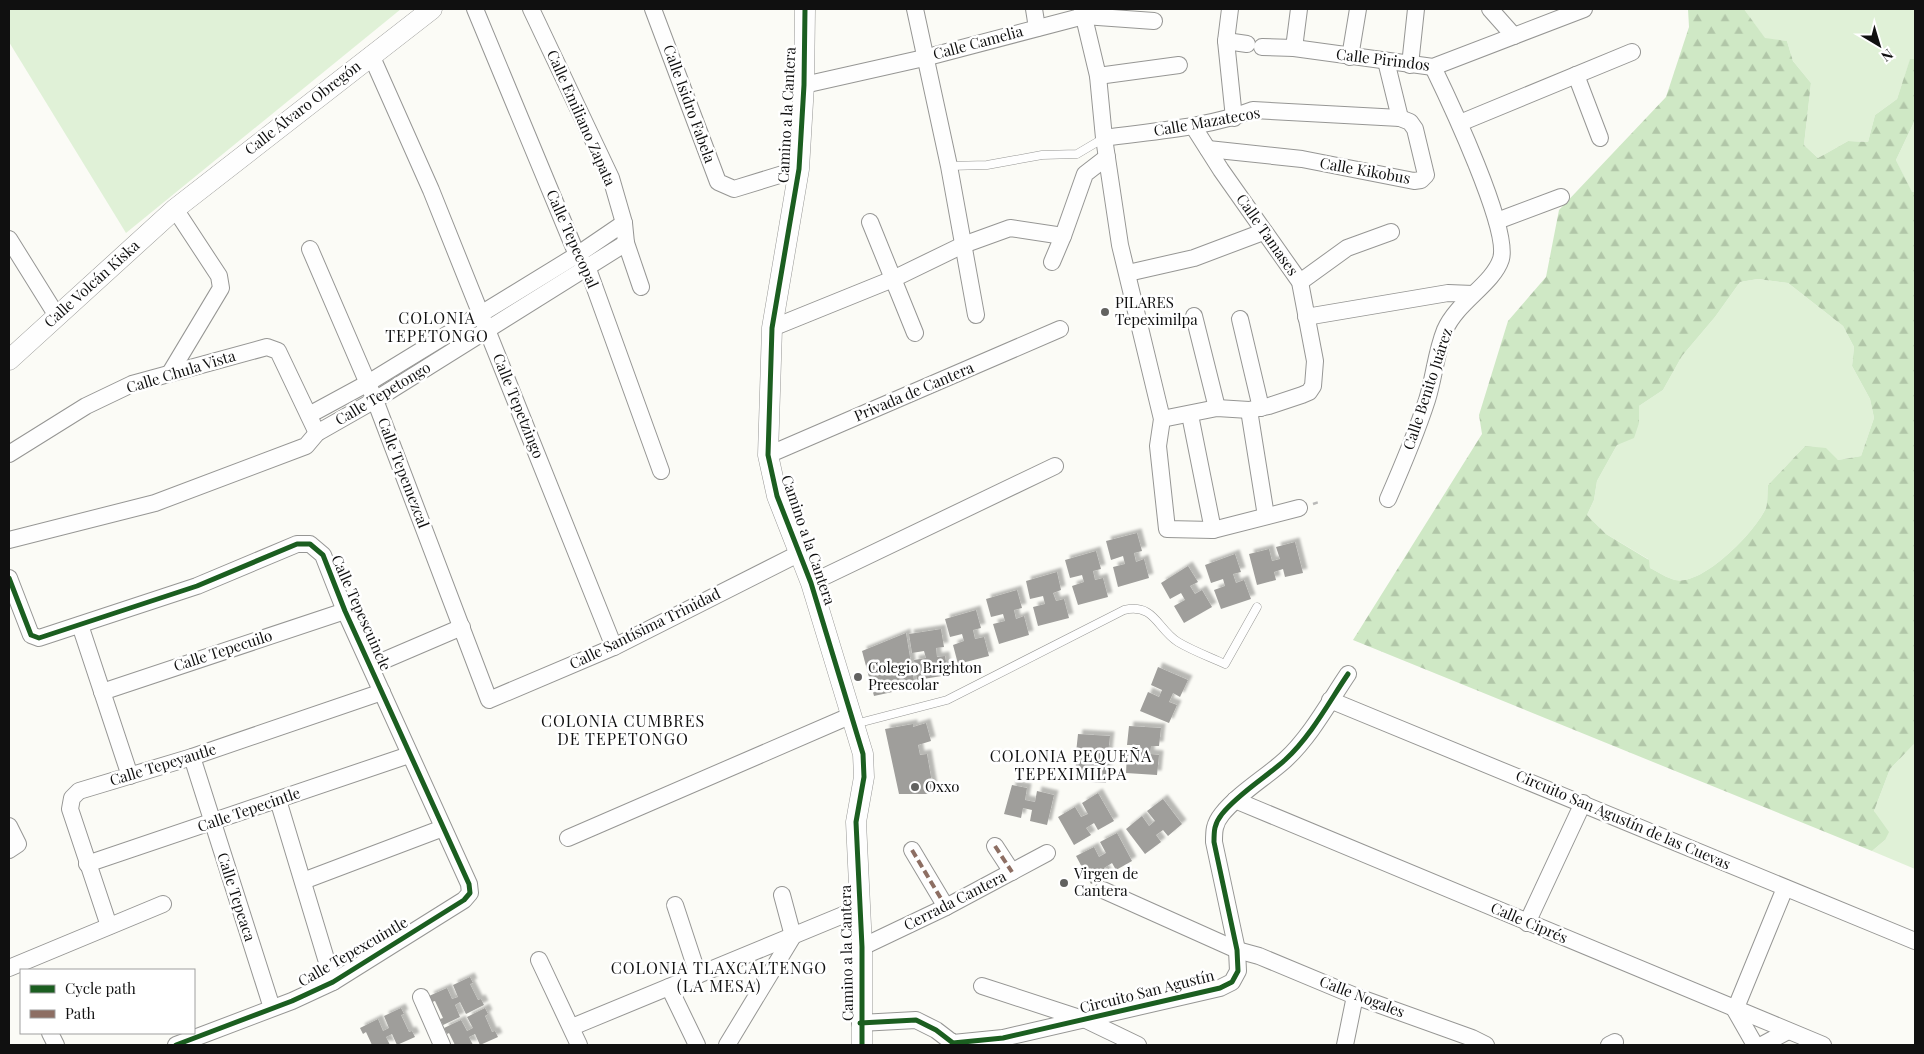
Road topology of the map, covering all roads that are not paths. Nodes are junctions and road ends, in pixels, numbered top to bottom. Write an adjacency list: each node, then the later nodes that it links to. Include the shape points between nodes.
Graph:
1 (432, 9): 21 (street, Calle Álvaro Obregón)
2 (475, 9): 53 (street, Calle Tepecopal)
3 (531, 9): 45 (street, Calle Emiliano Zapata, via 610,178)
4 (653, 9): 40 (street, Calle Isidro Fabela, via 718,182 734,189)
5 (804, 9): 30 (street, Camino a la Cantera)
6 (915, 9): 23 (street)
7 (1034, 9): 16 (street)
8 (1230, 9): 18 (street)
9 (1299, 9): 19 (street)
10 (1358, 9): 22 (street)
11 (1416, 9): 26 (street)
12 (1490, 9): 17 (street)
13 (1575, 10): 17 (street, Calle Pirindos)
14 (1083, 13): 15 (street, Calle Camelia); 16 (street, Calle Camelia); 29 (street)
15 (1154, 21)
16 (1037, 28): 23 (street, Calle Camelia)
17 (1514, 36): 27 (street, Calle Pirindos)
18 (1226, 41): 19 (street, Calle Pirindos); 31 (street)
19 (1294, 48): 22 (street, Calle Pirindos)
20 (1632, 52): 28 (street)
21 (371, 55): 42 (street, Calle Álvaro Obregón); 61 (street, Calle Tepetzingo)
22 (1350, 57): 24 (street, Calle Pirindos)
23 (924, 58): 30 (street, Calle Camelia); 39 (street)
24 (1386, 61): 26 (street, Calle Pirindos); 32 (street)
25 (1179, 65): 29 (street)
26 (1410, 65): 27 (street, Calle Pirindos)
27 (1433, 67): 33 (street, Calle Benito Juárez)
28 (1576, 75): 33 (street); 36 (street)
29 (1098, 76): 35 (street)
30 (804, 85): 40 (street, Camino a la Cantera)
31 (1234, 118): 32 (street, Calle Mazatecos, via 1253,110); 34 (street, Calle Mazatecos)
32 (1400, 118): 37 (street, Calle Kikobus, via 1410,122 1415,129 1426,175 1421,180 1302,159)
33 (1460, 123): 43 (street, Calle Benito Juárez)
34 (1193, 126): 35 (street, Calle Mazatecos); 37 (street, Calle Tamases)
35 (1104, 138): 38 (street); 39 (lane, via 1077,154 1042,155 988,165)
36 (1600, 138)
37 (1208, 149): 46 (street, Calle Tamases)
38 (1107, 157): 48 (street, via 1085,174); 56 (street, via 1120,245)
39 (949, 166): 51 (street)
40 (799, 169): 67 (street, Camino a la Cantera)
41 (1561, 197): 43 (street)
42 (175, 209): 63 (street, Calle Volcán Kiska); 72 (street, via 220,276 221,288)
43 (1496, 221): 60 (street, Calle Benito Juárez, via 1502,246 1501,259)
44 (870, 222): 57 (street)
45 (624, 223): 50 (street, Calle Emiliano Zapata); 53 (street, Calle Tepetongo)
46 (1263, 232): 56 (street, via 1194,258); 58 (street, Calle Tamases)
47 (1392, 232): 58 (street, via 1347,248)
48 (1064, 236): 51 (street, via 1010,228); 54 (street)
49 (9, 239): 63 (street)
50 (626, 243): 55 (street, Calle Tepetongo); 59 (street, Calle Emiliano Zapata)
51 (963, 245): 57 (street); 62 (street)
52 (310, 249): 73 (street, Calle Tepemezcal)
53 (577, 255): 55 (street, Calle Tepecopal); 61 (street, Calle Tepetongo)
54 (1052, 262)
55 (588, 269): 69 (street, Calle Tepetongo); 84 (street, Calle Tepecopal)
56 (1128, 272): 79 (street)
57 (893, 279): 67 (street); 70 (street)
58 (1300, 282): 65 (street, Calle Tamases)
59 (641, 287)
60 (1473, 294): 65 (street, via 1448,293); 85 (street, Calle Benito Juárez, via 1456,310 1445,331 1410,450)
61 (481, 313): 69 (street, Calle Tepetzingo); 73 (street, Calle Tepetongo)
62 (976, 315)
63 (57, 316): 71 (street, Calle Volcán Kiska)
64 (1194, 316): 75 (street)
65 (1306, 317): 76 (street, Calle Tamases, via 1315,361 1313,386 1302,395)
66 (1240, 319): 76 (street)
67 (772, 328): 82 (street, Camino a la Cantera)
68 (1060, 329): 82 (street, Privada de Cantera)
69 (488, 330): 74 (street, Calle Tepetongo); 97 (street, Calle Tepetzingo)
70 (915, 333)
71 (9, 360)
72 (170, 373): 77 (street, Calle Chula Vista, via 273,348 278,351); 81 (street, Calle Chula Vista, via 132,384 86,406)
73 (368, 383): 74 (street, Calle Tepemezcal); 77 (street, Calle Tepetongo)
74 (375, 400): 80 (street, Calle Tepetongo); 96 (street, Calle Tepemezcal)
75 (1217, 408): 76 (street); 78 (street)
76 (1255, 409): 87 (street)
77 (309, 415): 80 (street, Calle Chula Vista)
78 (1190, 415): 79 (street); 88 (street)
79 (1162, 419): 88 (street, via 1158,446 1167,529)
80 (317, 433): 89 (street, Calle Tepetongo, via 306,446 155,503)
81 (9, 454)
82 (768, 455): 90 (street, Camino a la Cantera, via 777,496)
83 (1055, 466): 92 (street)
84 (661, 471)
85 (1388, 500)
86 (1300, 508): 87 (street)
87 (1266, 516): 88 (street)
88 (1213, 530)
89 (9, 540)
90 (800, 553): 92 (street, Camino a la Cantera); 97 (street, Calle Santísima Trinidad)
91 (9, 578): 95 (street, Calle Tepescuincle, via 31,635 39,638)
92 (811, 583): 104 (street, Camino a la Cantera)
93 (1257, 607): 104 (lane, via 1225,664 1177,641 1148,612 1137,607 1124,610 946,700 881,718)
94 (345, 611): 95 (street, Calle Tepescuincle, via 323,555 310,544 297,544 197,586); 98 (street, Calle Tepescuincle); 100 (street, Calle Tepecuilo)
95 (80, 624): 100 (street)
96 (462, 628): 98 (street); 102 (street, Calle Tepemezcal)
97 (614, 647): 102 (street, Calle Santísima Trinidad)
98 (371, 666): 101 (street, Calle Tepescuincle)
99 (1348, 674): 103 (street, Circuito San Agustín)
100 (102, 692): 107 (street)
101 (382, 692): 105 (street, Calle Tepescuincle); 106 (street, Calle Tepeyautle)
102 (489, 700)
103 (1330, 700): 109 (street, Circuito San Agustín, via 1287,759); 110 (street, Circuito San Agustín de las Cuevas)
104 (854, 720): 114 (street); 129 (street, Camino a la Cantera, via 863,754 864,777 856,822)
105 (409, 755): 108 (street, Calle Tepecintle); 113 (street, Calle Tepescuincle)
106 (192, 757): 107 (street, Calle Tepeyautle); 111 (street, Calle Tepeaca)
107 (130, 776): 119 (street, Calle Tepeyautle, via 79,791 72,798 70,809)
108 (278, 800): 111 (street, Calle Tepecintle); 121 (street)
109 (1236, 800): 130 (street, Calle Ciprés); 135 (street, Circuito San Agustín, via 1214,827 1214,842)
110 (1582, 803): 123 (street, Circuito San Agustín de las Cuevas); 130 (street)
111 (212, 823): 119 (street, Calle Tepecintle); 144 (street, Calle Tepeaca)
112 (9, 826): 116 (street)
113 (443, 828): 121 (street); 122 (street, Calle Tepescuincle)
114 (568, 838)
115 (995, 846): 120 (street)
116 (13, 847)
117 (912, 850): 128 (street)
118 (1047, 853): 120 (street, Cerrada Cantera)
119 (87, 864): 131 (street, Calle Tepeyautle)
120 (1012, 872): 128 (street, Cerrada Cantera)
121 (302, 881): 139 (street)
122 (469, 884): 139 (street, Calle Tepexcuintle, via 470,892 464,900)
123 (1785, 888): 133 (street, Circuito San Agustín de las Cuevas); 145 (street)
124 (1103, 890): 135 (street, Calle Nogales)
125 (782, 895): 132 (street)
126 (164, 904): 131 (street)
127 (675, 905): 138 (street)
128 (946, 907): 134 (street, Cerrada Cantera)
129 (860, 908): 132 (street); 134 (street, Camino a la Cantera)
130 (1527, 922): 145 (street, Calle Ciprés)
131 (109, 926): 137 (street)
132 (792, 936): 138 (street); 156 (street)
133 (1915, 941)
134 (862, 947): 147 (street, Camino a la Cantera)
135 (1236, 950): 142 (street, Calle Nogales, via 1259,956); 146 (street, Circuito San Agustín, via 1238,971 1232,982 1220,988)
136 (539, 960): 148 (street)
137 (19, 967)
138 (698, 975): 141 (street)
139 (334, 982): 144 (street, Calle Tepexcuintle)
140 (982, 986): 146 (street)
141 (669, 987): 148 (street); 155 (street)
142 (1355, 996): 159 (street); 160 (street, Calle Nogales)
143 (421, 997): 153 (street)
144 (272, 1008): 152 (street, Calle Tepexcuintle)
145 (1735, 1010): 149 (street, Calle Ciprés); 161 (street)
146 (1086, 1020): 150 (street, Circuito San Agustín); 158 (street)
147 (860, 1023): 151 (street, Circuito San Agustín, via 916,1020); 157 (street, Camino a la Cantera)
148 (572, 1027): 154 (street)
149 (1788, 1031): 162 (street); 163 (street, Calle Ciprés)
150 (1003, 1042): 151 (street, Circuito San Agustín)
151 (953, 1044)
152 (176, 1045)
153 (442, 1045)
154 (579, 1045)
155 (697, 1045)
156 (727, 1045)
157 (862, 1045)
158 (1138, 1045)
159 (1345, 1045)
160 (1486, 1045)
161 (1755, 1045)
162 (1762, 1045)
163 (1823, 1045)

